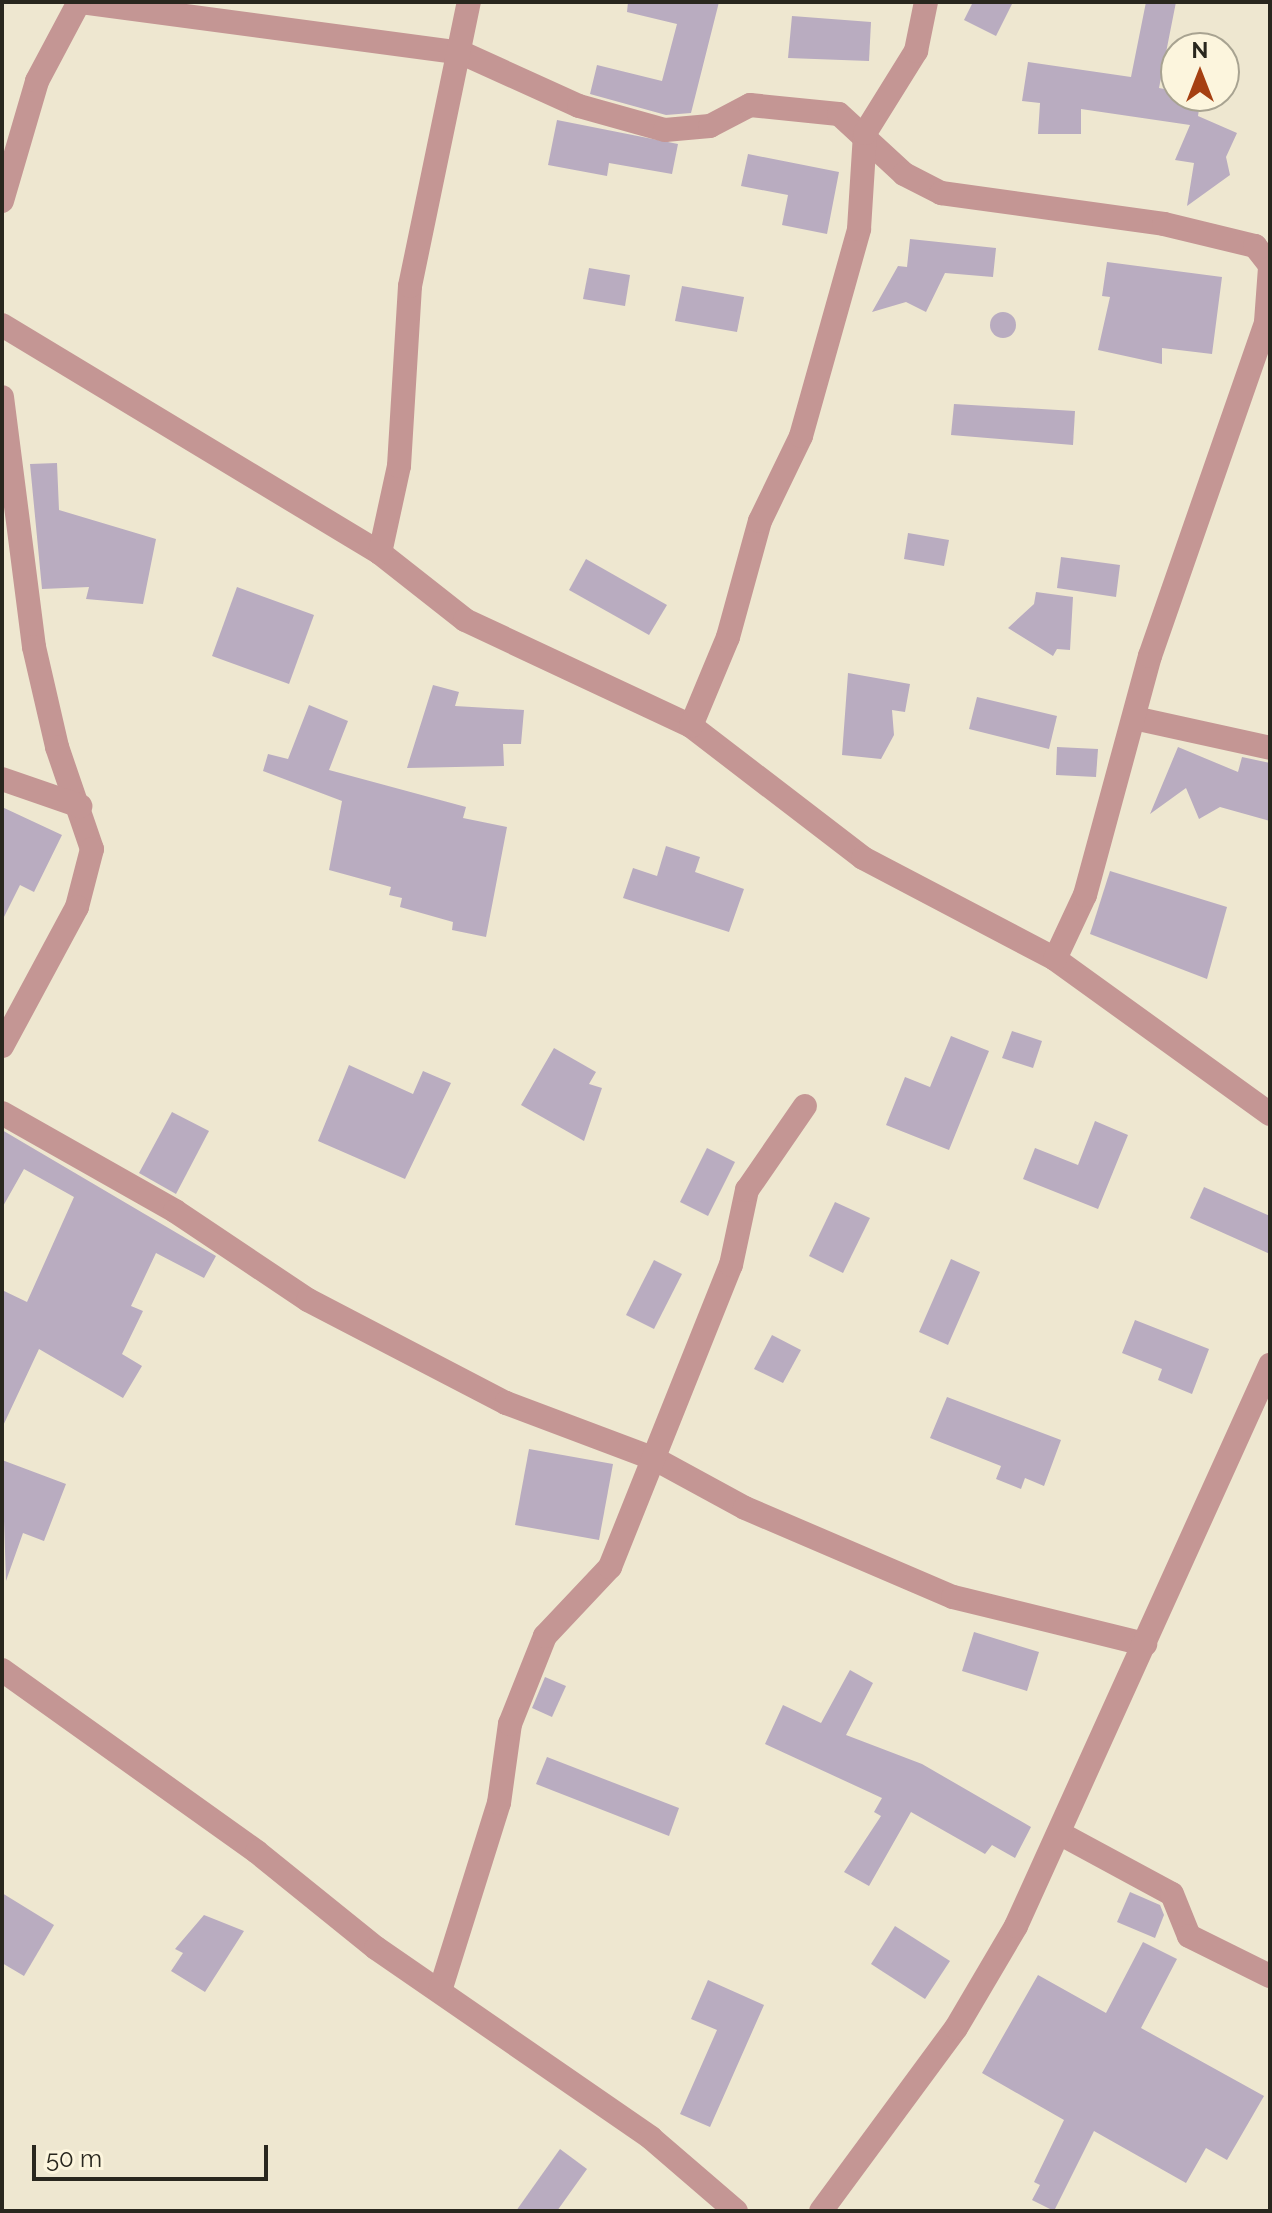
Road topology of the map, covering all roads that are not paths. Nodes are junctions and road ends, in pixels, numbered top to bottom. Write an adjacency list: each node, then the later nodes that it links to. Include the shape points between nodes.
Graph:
1 (80, 2): 4 (street); 6 (street, via 37,81)
2 (469, 2): 4 (street)
3 (926, 2): 5 (street, via 916,51)
4 (462, 53): 5 (street, via 579,106 665,130 710,126 750,105 839,114); 10 (street, via 410,286 399,466)
5 (865, 133): 7 (street, via 904,174 941,193 1164,224); 12 (street, via 859,229 801,436 760,521 728,637)
6 (2, 201)
7 (1266, 252): 11 (street, via 1266,322 1227,421)
8 (2, 325): 10 (street)
9 (2, 397): 15 (street, via 34,647 57,747)
10 (380, 553): 12 (street, via 465,620)
11 (1134, 718): 13 (street); 16 (street, via 1085,895)
12 (691, 726): 16 (street, via 863,858)
13 (1270, 748)
14 (2, 779): 15 (street)
15 (80, 806): 17 (street, via 92,849 90,870 77,907)
16 (1055, 959): 20 (street)
17 (2, 1046)
18 (805, 1106): 22 (street, via 747,1190 731,1265)
19 (2, 1113): 22 (street, via 175,1211 308,1300 506,1403)
20 (1270, 1114)
21 (1270, 1365): 23 (street)
22 (655, 1459): 23 (street, via 745,1508 953,1597); 27 (street, via 610,1567 545,1636 510,1724 499,1803)
23 (1145, 1644): 25 (street)
24 (2, 1670): 27 (street)
25 (1059, 1833): 26 (street, via 1172,1894 1189,1936); 29 (street, via 1016,1926 956,2028)
26 (1270, 1976)
27 (440, 1991): 28 (street, via 651,2138)
28 (736, 2211)
29 (821, 2211)

